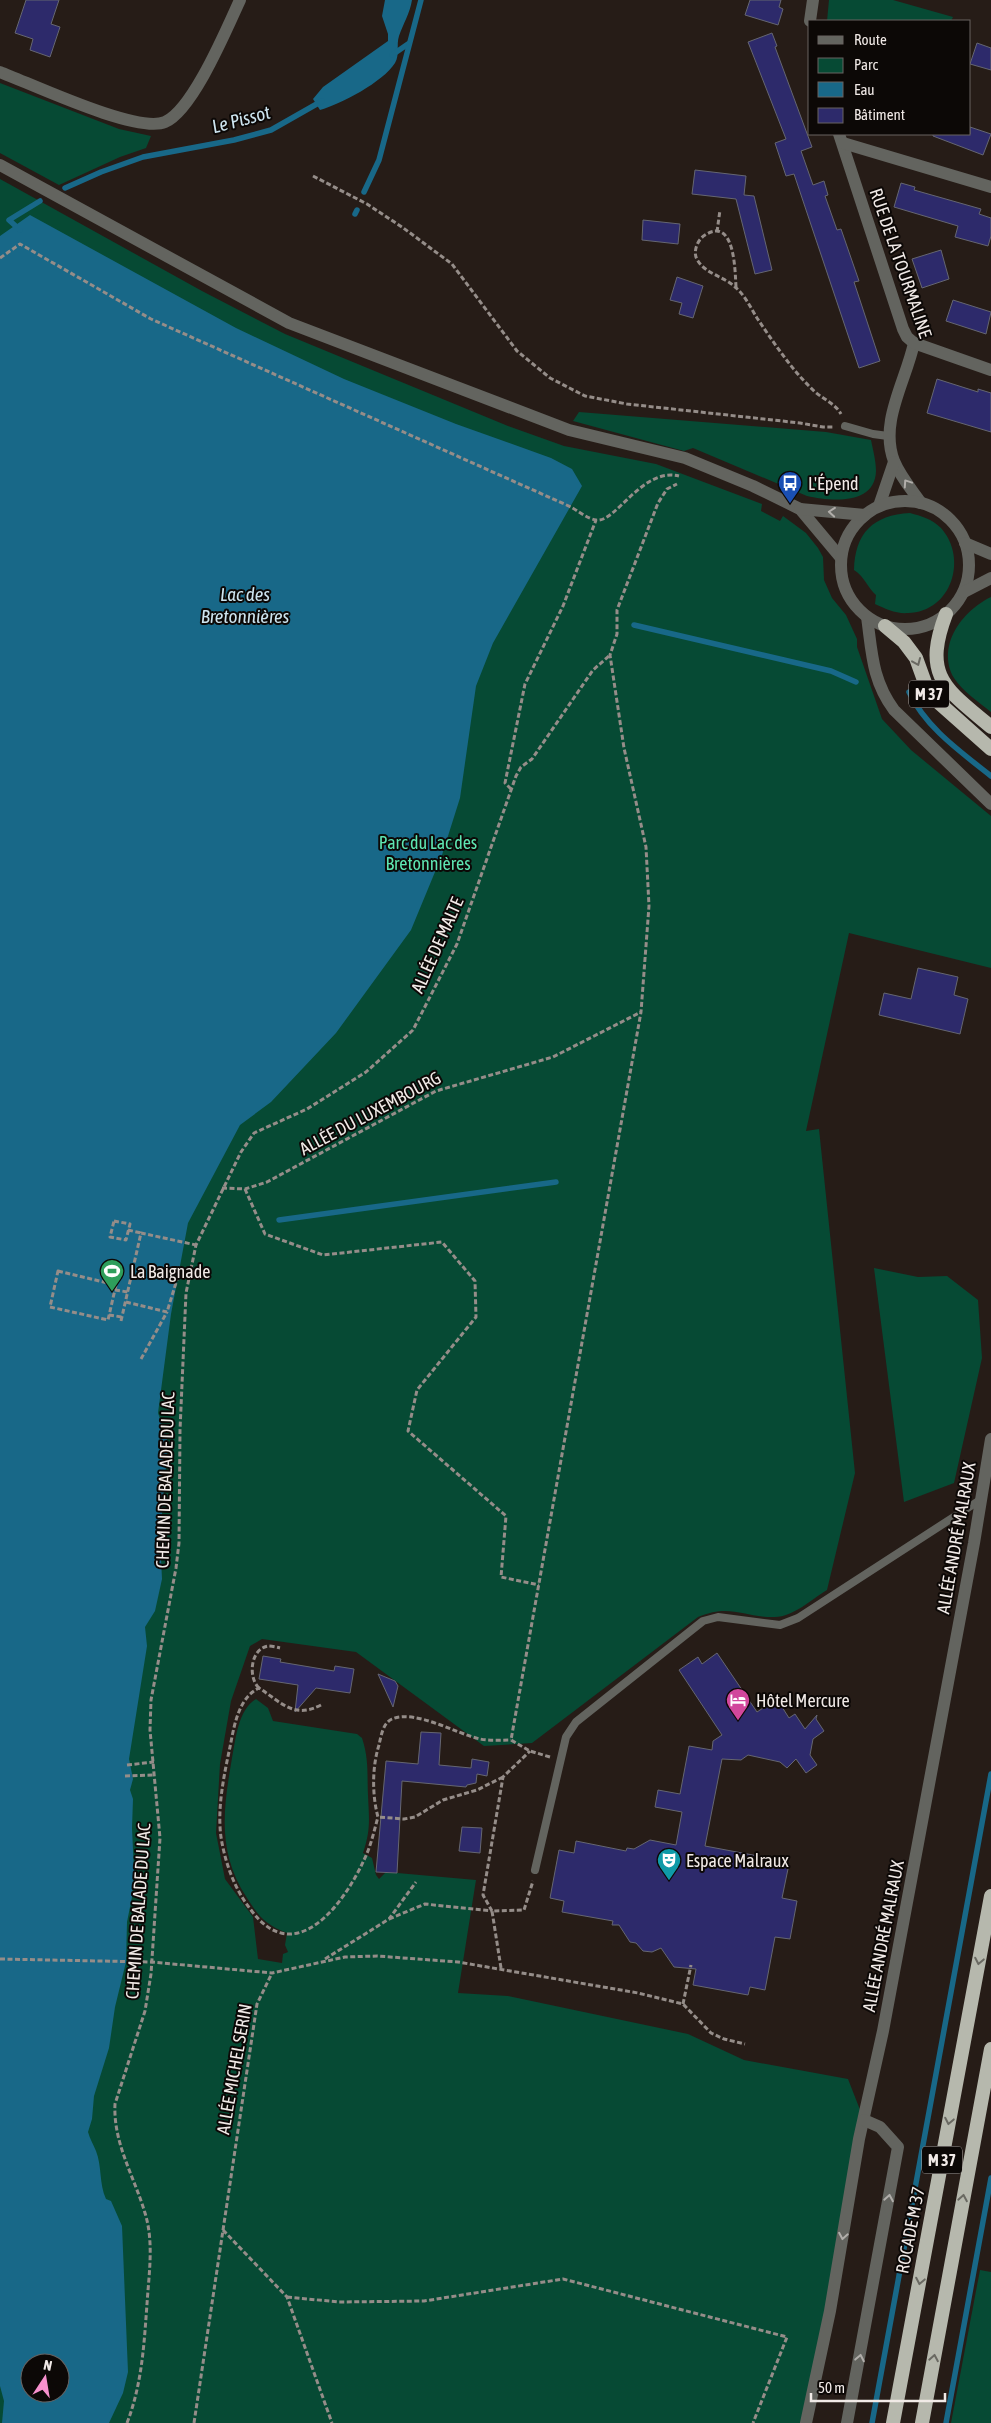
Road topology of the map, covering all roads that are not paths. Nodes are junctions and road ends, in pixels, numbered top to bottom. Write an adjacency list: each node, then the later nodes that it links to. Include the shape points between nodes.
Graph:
1 (240, 0): 4 (street, via 200,80 181,108 168,121 157,125 97,111)
2 (813, 0): 3 (street)
3 (810, 20)
4 (0, 72)
5 (841, 138): 7 (street); 8 (street, RUE DE LA TOURMALINE, via 903,329)
6 (0, 165): 15 (street, via 289,323 569,430 694,462)
7 (991, 187)
8 (914, 343): 9 (street); 11 (street, RUE DE LA TOURMALINE)
9 (991, 370)
10 (845, 426): 11 (lane)
11 (888, 436): 12 (street, RUE DE LA TOURMALINE)
12 (894, 462): 13 (street, RUE DE LA TOURMALINE, one-way to 12); 14 (street)
13 (921, 503): 14 (street, via 901,501); 17 (street, via 940,511 950,520)
14 (879, 506): 16 (street)
15 (800, 509): 16 (street, one-way to 15); 19 (street)
16 (865, 515): 19 (street, via 848,535)
17 (965, 543): 18 (street); 21 (street, via 969,559)
18 (991, 554)
19 (841, 558): 23 (street, via 845,588)
20 (991, 578): 21 (street)
21 (964, 592): 22 (street)
22 (946, 614): 24 (street, via 928,625 907,629); 25 (highway, M 37, via 936,647 943,682 956,698)
23 (867, 617): 24 (street); 27 (street, via 874,670 884,697)
24 (885, 626): 26 (highway, M 37, one-way to 26, via 904,642 916,658 929,694)
25 (991, 727)
26 (991, 749)
27 (991, 804)
28 (991, 1439): 29 (street, ALLÉE ANDRÉ MALRAUX)
29 (980, 1500): 30 (lane, via 798,1618 780,1625 718,1617 703,1621 576,1722 566,1737); 33 (street, ALLÉE ANDRÉ MALRAUX)
30 (535, 1870)
31 (991, 1896): 36 (highway, ROCADE M 37 / M 37, one-way to 36)
32 (991, 2049): 37 (highway, M 37, one-way to 32)
33 (864, 2120): 34 (street, ALLÉE ANDRÉ MALRAUX, one-way to 34, via 830,2311); 35 (street, one-way to 33, via 898,2147 880,2128)
34 (806, 2423)
35 (847, 2423)
36 (893, 2423)
37 (922, 2423)

